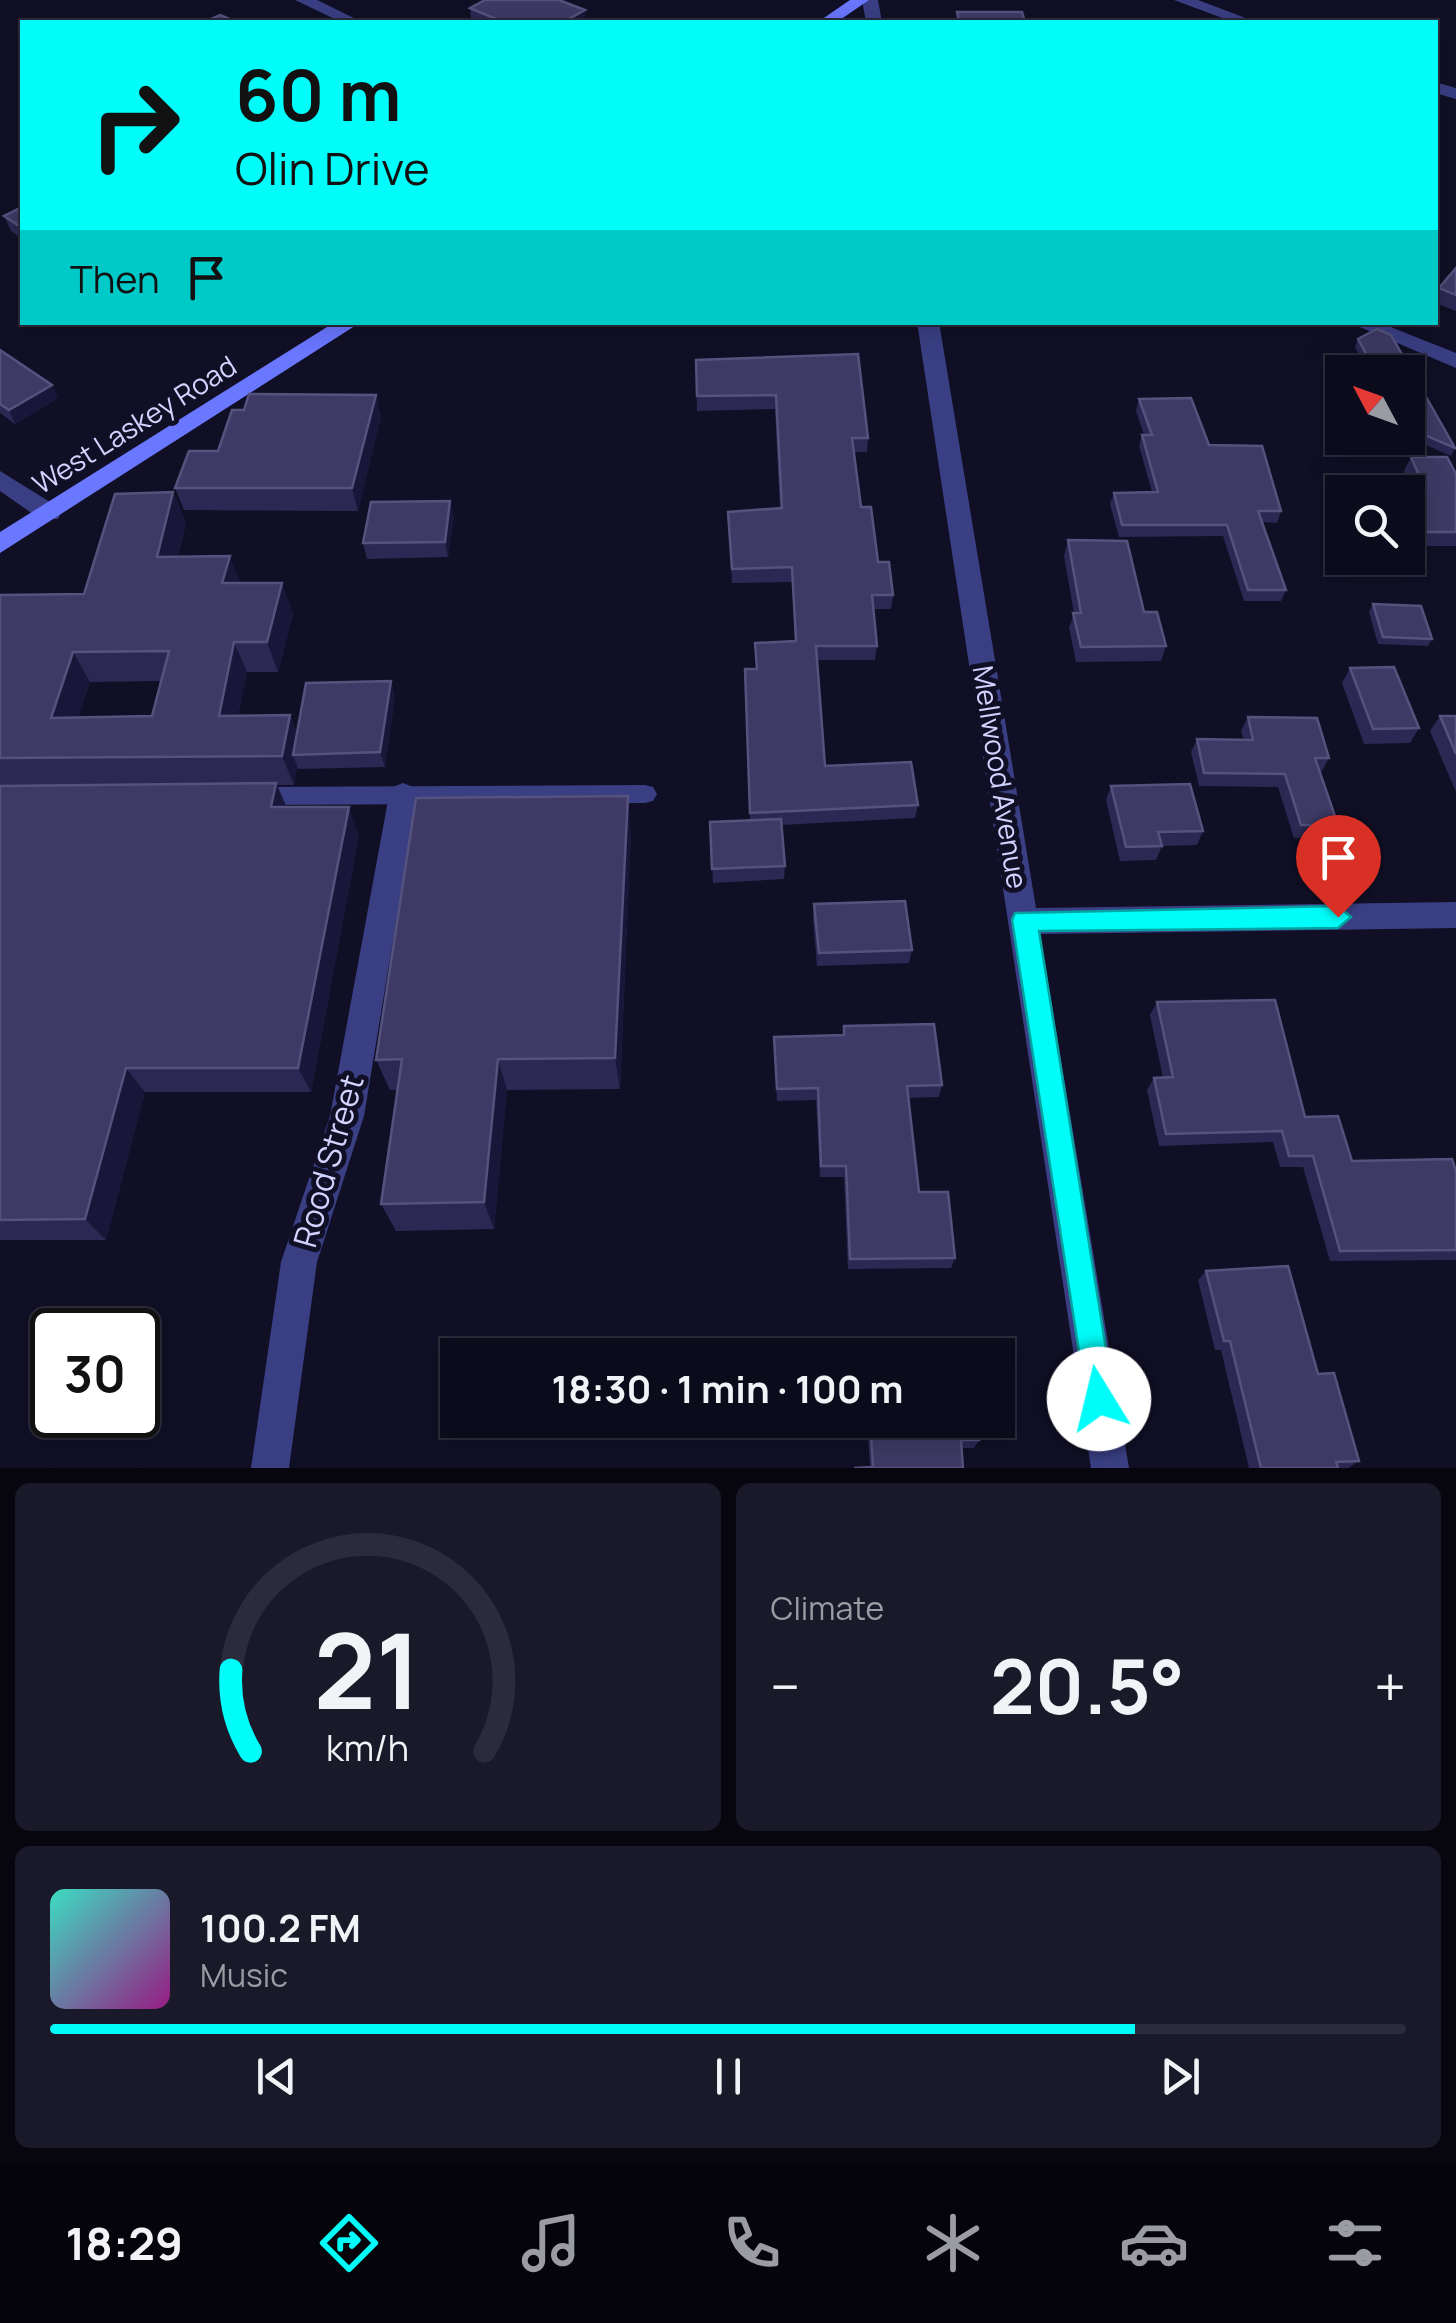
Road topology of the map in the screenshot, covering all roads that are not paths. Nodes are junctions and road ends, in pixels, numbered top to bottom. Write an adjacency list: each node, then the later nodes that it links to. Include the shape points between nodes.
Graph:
1 (303, 0): 4 (street)
2 (861, 0): 5 (main road)
3 (1182, 0): 6 (street)
4 (349, 20)
5 (829, 20)
6 (1242, 20)
7 (345, 325): 12 (main road, West Laskey Road)
8 (928, 325): 18 (street, Mellwood Avenue)
9 (1366, 325): 10 (street)
10 (1456, 360)
11 (0, 479): 12 (street)
12 (49, 513): 13 (main road, West Laskey Road)
13 (0, 544)
14 (645, 794): 15 (lane)
15 (403, 795): 16 (lane); 19 (street, Rood Street, via 347,1116 300,1262)
16 (229, 796)
17 (1456, 915): 18 (street)
18 (1024, 920): 20 (street, Mellwood Avenue)
19 (270, 1468)
20 (1110, 1468)

